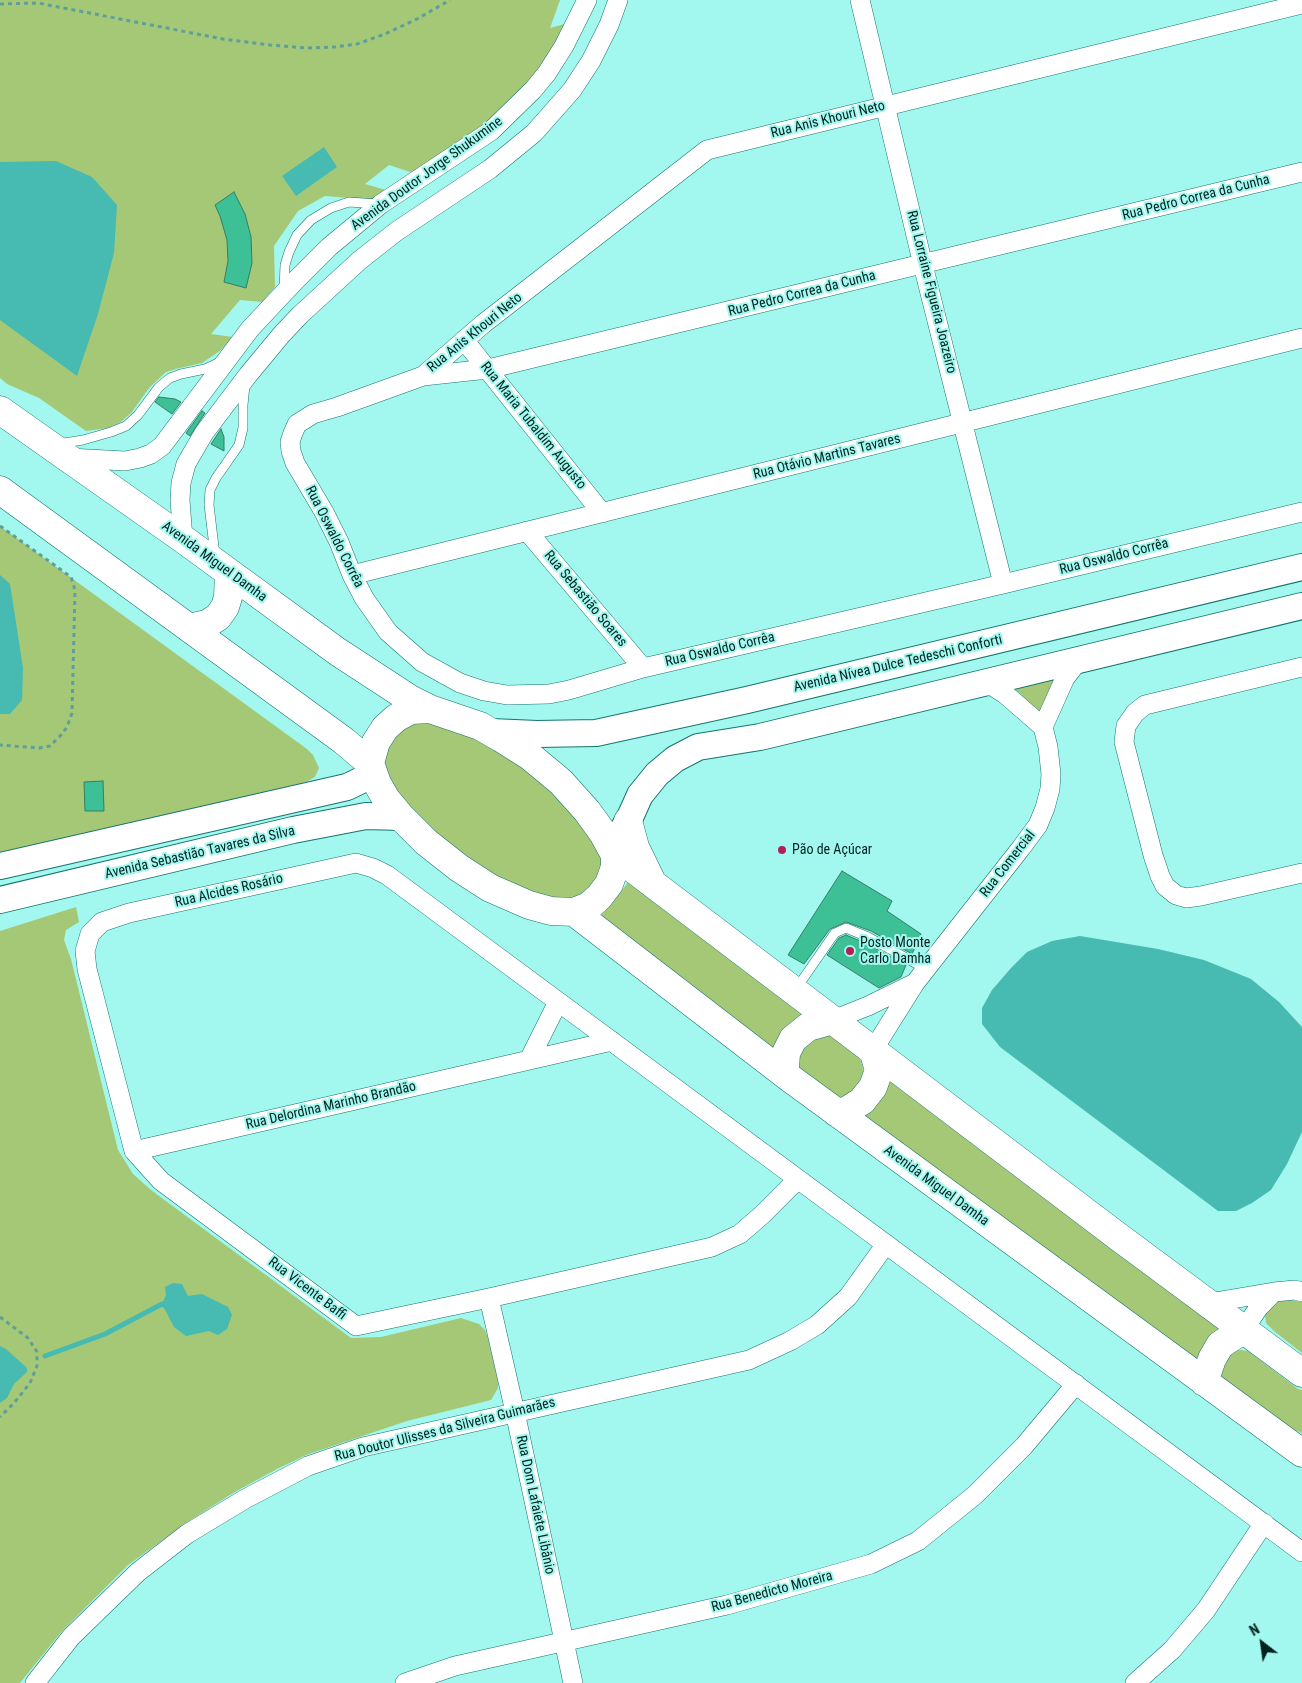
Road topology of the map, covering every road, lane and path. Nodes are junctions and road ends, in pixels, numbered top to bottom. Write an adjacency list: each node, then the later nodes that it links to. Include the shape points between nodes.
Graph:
1 (450, 0): 5 (path, via 417,19 357,44 306,48 223,38 38,3)
2 (587, 0): 7 (street, Avenida Doutor Jorge Shukumine)
3 (618, 0): 8 (street, Avenida Doutor Jorge Shukumine, via 591,61)
4 (860, 0): 9 (street, Rua Lorraine Figueira Joazeiro)
5 (0, 4)
6 (1302, 4): 9 (street, Rua Anis Khouri Neto)
7 (547, 73): 8 (street); 11 (street, Avenida Doutor Jorge Shukumine, via 491,131)
8 (572, 90): 14 (street, Avenida Doutor Jorge Shukumine, via 534,133 513,151)
9 (886, 106): 13 (street, Rua Lorraine Figueira Joazeiro); 17 (street, Rua Anis Khouri Neto, via 707,150)
10 (1302, 172): 13 (street, Rua Pedro Correa da Cunha)
11 (381, 204): 12 (street, Avenida Doutor Jorge Shukumine); 15 (lane, via 349,202 312,220 297,235 289,252)
12 (329, 247): 14 (street, via 335,266); 15 (street, Avenida Doutor Jorge Shukumine)
13 (923, 265): 19 (street, Rua Pedro Correa da Cunha); 24 (street, Rua Lorraine Figueira Joazeiro)
14 (348, 270): 20 (street, Avenida Doutor Jorge Shukumine, via 300,314)
15 (284, 292): 18 (street, Avenida Doutor Jorge Shukumine)
16 (1302, 338): 24 (street, Rua Otávio Martins Tavares)
17 (464, 340): 19 (street, Rua Maria Tubaldim Augusto); 21 (street, Rua Anis Khouri Neto)
18 (228, 358): 20 (street); 25 (street, Avenida Doutor Jorge Shukumine); 26 (lane, via 205,369 170,378 126,426)
19 (488, 369): 21 (street, Rua Pedro Correa da Cunha); 29 (street, Rua Maria Tubaldim Augusto)
20 (248, 375): 27 (street, Avenida Doutor Jorge Shukumine, via 204,433); 35 (lane, via 239,445 210,490 210,520)
21 (422, 376): 23 (street, Rua Pedro Correa da Cunha)
22 (0, 410): 26 (main road, Avenida Miguel Damha)
23 (304, 419): 36 (street, Rua Oswaldo Corrêa, via 292,433 291,451 339,542)
24 (964, 423): 29 (street, Rua Otávio Martins Tavares); 37 (street, Rua Lorraine Figueira Joazeiro)
25 (162, 446): 26 (street, Avenida Doutor Jorge Shukumine, via 152,454 125,461); 27 (street)
26 (58, 452): 33 (main road, Avenida Miguel Damha)
27 (186, 464): 33 (street, Avenida Doutor Jorge Shukumine, via 180,500)
28 (0, 490): 39 (main road)
29 (602, 512): 32 (street, Rua Otávio Martins Tavares)
30 (1302, 512): 37 (street, Rua Oswaldo Corrêa)
31 (0, 526): 47 (path, via 71,577 75,590 72,713 66,727 50,746)
32 (527, 531): 36 (street, Rua Otávio Martins Tavares); 41 (street, Rua Sebastião Soares)
33 (183, 539): 35 (main road, Avenida Miguel Damha)
34 (1302, 567): 46 (main road, Avenida Nívea Dulce Tedeschi Conforti, via 596,733)
35 (222, 568): 39 (main road, via 228,597 225,607 207,624); 44 (main road, Avenida Miguel Damha, via 338,652)
36 (352, 575): 41 (street, Rua Oswaldo Corrêa, via 388,632 422,662 460,683 506,695 549,694)
37 (1003, 584): 41 (street, Rua Oswaldo Corrêa)
38 (1302, 606): 40 (main road)
39 (189, 628): 48 (main road, via 344,741)
40 (1079, 660): 43 (main road); 45 (street, via 1065,678)
41 (643, 668)
42 (1302, 668): 53 (street, via 1146,705 1126,726 1124,742 1160,876 1165,886 1176,895 1186,898 1201,896)
43 (981, 685): 45 (street, via 992,686 1005,694); 50 (main road, via 760,737 698,747 675,759 657,774 640,794)
44 (430, 709): 46 (main road, Avenida Miguel Damha); 48 (main road, via 411,710 385,728 376,742)
45 (1042, 726): 58 (street, Rua Comercial, via 1051,774 1050,789 1038,825)
46 (491, 732): 51 (main road, Avenida Miguel Damha, via 561,782 603,832)
47 (0, 745)
48 (372, 769): 49 (main road, via 386,798); 52 (main road, via 347,788)
49 (401, 817): 55 (main road, Avenida Sebastião Tavares da Silva, via 366,816 293,830); 56 (main road, via 446,858 490,888 529,905 551,911)
50 (628, 821): 51 (main road); 54 (main road, via 635,847)
51 (614, 852): 54 (main road); 56 (main road, via 615,868 609,884 588,906)
52 (0, 866)
53 (1302, 873)
54 (653, 883): 59 (main road)
55 (0, 900)
56 (574, 912): 65 (main road, Avenida Miguel Damha)
57 (90, 934): 60 (street, Rua Alcides Rosário, via 102,922 129,913 356,863 387,875); 67 (street, Rua Vicente Baffi, via 85,951 86,969)
58 (920, 976): 59 (lane, via 868,937 846,928 835,933); 61 (street, Rua Comercial, via 868,1006); 63 (street, Rua Comercial)
59 (795, 991): 61 (main road)
60 (558, 1002): 62 (street); 64 (street)
61 (833, 1020): 63 (main road); 65 (main road, via 808,1027 793,1039 786,1053)
62 (612, 1041): 64 (street, Rua Delordina Marinho Brandão); 68 (street)
63 (873, 1050): 66 (main road, via 878,1070 873,1087 862,1102); 73 (main road)
64 (529, 1060): 67 (street, Rua Delordina Marinho Brandão)
65 (786, 1076): 66 (main road, Avenida Miguel Damha)
66 (837, 1113): 77 (main road, Avenida Miguel Damha)
67 (134, 1151): 72 (street, Rua Vicente Baffi, via 161,1181 356,1326)
68 (798, 1179): 69 (street); 72 (street, Rua Vicente Baffi, via 740,1234 712,1247)
69 (886, 1244): 78 (street); 79 (street, Rua Doutor Ulisses da Silveira Guimarães, via 848,1297 817,1325 750,1360)
70 (1300, 1288): 71 (street)
71 (1274, 1292): 73 (street); 75 (street)
72 (489, 1298): 79 (street, Rua Dom Lafaiete Libânio)
73 (1209, 1303): 75 (main road)
74 (0, 1317): 80 (path, via 28,1338 37,1352 37,1366 30,1383)
75 (1244, 1329): 76 (main road); 77 (main road, via 1220,1345)
76 (1302, 1373)
77 (1204, 1382): 81 (main road, Avenida Miguel Damha)
78 (1076, 1384): 82 (street); 84 (street, Rua Benedicto Moreira, via 1024,1446 975,1495 918,1541 871,1564 756,1597)
79 (515, 1412): 84 (street, Rua Dom Lafaiete Libânio); 85 (street, Rua Doutor Ulisses da Silveira Guimarães, via 362,1447 308,1466 245,1499 187,1534 138,1572 71,1637)
80 (0, 1417)
81 (1302, 1453)
82 (1264, 1523): 83 (street); 88 (street, via 1206,1610 1172,1650)
83 (1302, 1552)
84 (564, 1641): 86 (street, Rua Benedicto Moreira, via 455,1666); 87 (street, Rua Dom Lafaiete Libânio)
85 (35, 1683)
86 (405, 1683)
87 (573, 1683)
88 (1135, 1683)

